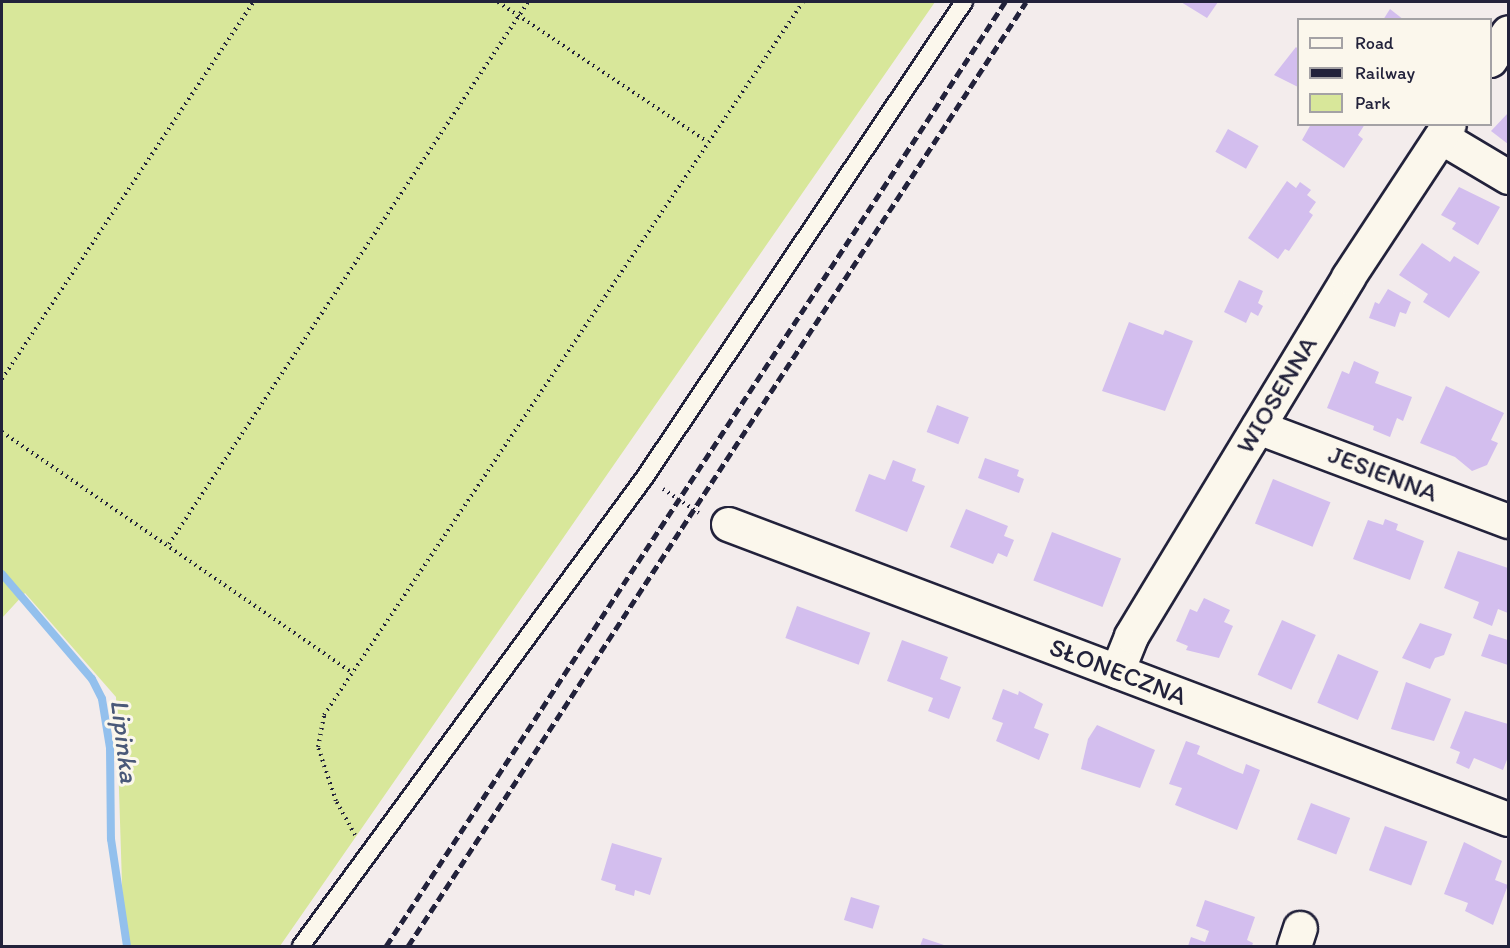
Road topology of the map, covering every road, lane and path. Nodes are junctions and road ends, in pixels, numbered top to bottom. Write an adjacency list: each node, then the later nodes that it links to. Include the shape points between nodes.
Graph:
1 (253, 2): 12 (path)
2 (498, 2): 6 (path)
3 (528, 2): 6 (path)
4 (803, 2): 10 (path)
5 (964, 2): 22 (lane, via 645,477)
6 (519, 15): 10 (path); 18 (path)
7 (1509, 32): 8 (street)
8 (1492, 58)
9 (1445, 131): 11 (street); 13 (street, WIOSENNA, via 1348,276)
10 (708, 142): 20 (path)
11 (1509, 177)
12 (2, 379)
13 (1258, 427): 17 (street, JESIENNA); 19 (street, WIOSENNA, via 1131,636)
14 (2, 432): 18 (path)
15 (670, 494): 16 (path)
16 (716, 519): 19 (street, SŁONECZNA)
17 (1509, 521)
18 (169, 544): 20 (path)
19 (1117, 671): 21 (street, SŁONECZNA)
20 (353, 673): 22 (path, via 324,715 318,747 336,801 356,836)
21 (1509, 819)
22 (371, 850): 23 (lane)
23 (301, 946)

